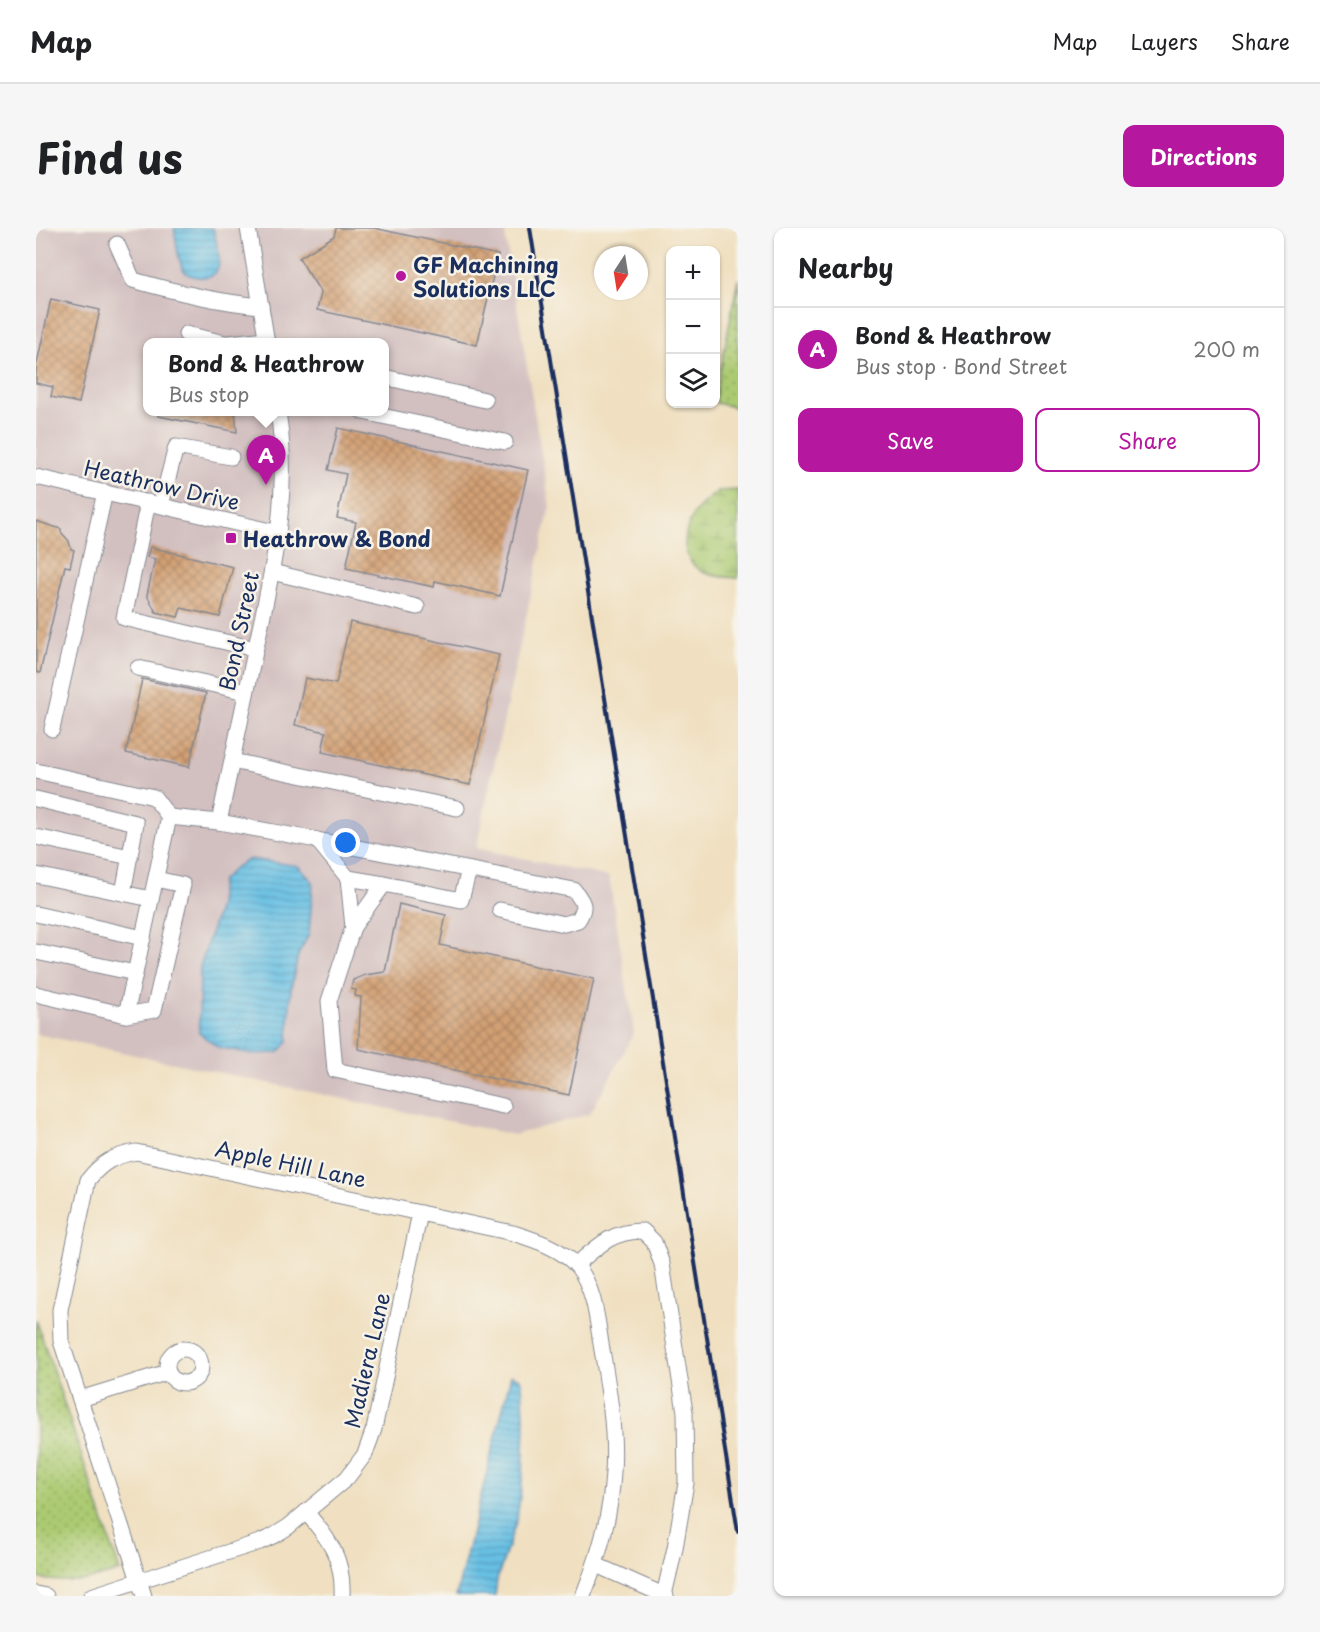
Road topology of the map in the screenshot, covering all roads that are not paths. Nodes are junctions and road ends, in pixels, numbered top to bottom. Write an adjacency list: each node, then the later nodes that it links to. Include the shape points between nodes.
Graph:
1 (248, 228): 3 (street)
2 (117, 244): 3 (street, via 133,280 175,292)
3 (261, 306): 6 (street)
4 (186, 334): 5 (street)
5 (206, 338)
6 (266, 338)
7 (389, 378): 8 (street)
8 (485, 400)
9 (279, 416): 16 (street, Bond Street, via 283,477)
10 (386, 416): 11 (street)
11 (505, 442)
12 (231, 457): 15 (street, via 176,447)
13 (36, 477): 14 (street, Heathrow Drive)
14 (105, 492): 15 (street, Heathrow Drive); 22 (street)
15 (155, 504): 16 (street, Heathrow Drive); 19 (street, via 124,618)
16 (279, 532): 17 (street, Bond Street)
17 (272, 572): 18 (street); 19 (street, Bond Street)
18 (417, 607)
19 (255, 649): 21 (street, Bond Street)
20 (138, 668): 21 (street)
21 (246, 692): 23 (street, Bond Street)
22 (52, 729)
23 (232, 761): 26 (street); 28 (street, Bond Street)
24 (36, 771): 27 (street, via 154,797)
25 (36, 799): 31 (street, via 136,823)
26 (457, 808)
27 (169, 817): 28 (street); 35 (street)
28 (219, 822): 30 (street)
29 (36, 837): 31 (street)
30 (316, 840): 32 (street); 34 (street)
31 (130, 857): 37 (street)
32 (469, 870): 36 (street, via 461,900); 39 (street, via 574,890 583,911 578,920 564,924)
33 (36, 875): 37 (street)
34 (348, 878): 36 (street); 41 (street)
35 (156, 879): 38 (street); 46 (street, via 183,885 154,1010)
36 (384, 884): 41 (street)
37 (123, 893): 38 (street)
38 (151, 899): 42 (street)
39 (500, 910)
40 (36, 914): 42 (street)
41 (353, 927): 47 (street, via 329,1001 335,1070)
42 (143, 938): 44 (street)
43 (36, 952): 44 (street)
44 (135, 973): 46 (street)
45 (36, 994): 46 (street)
46 (126, 1015)
47 (503, 1106)
48 (420, 1213): 49 (street, Apple Hill Lane, via 542,1242); 51 (street, Apple Hill Lane, via 148,1154 136,1152 108,1159 88,1180 60,1310 61,1341); 52 (street, Madiera Lane, via 374,1430 364,1454 347,1478)
49 (576, 1265): 53 (street, Apple Hill Lane, via 595,1307 614,1448 614,1473); 60 (street, via 604,1241 627,1231 643,1231 654,1242 662,1264 685,1412 686,1483)
50 (168, 1372): 51 (street)
51 (80, 1399): 54 (street, Apple Hill Lane)
52 (306, 1512): 54 (street, Madiera Lane, via 260,1542); 58 (street, via 338,1558)
53 (596, 1565): 59 (street, Apple Hill Lane); 60 (street)
54 (142, 1589): 57 (street, Madiera Lane)
55 (36, 1594): 56 (street)
56 (46, 1596)
57 (91, 1596)
58 (342, 1596)
59 (584, 1596)
60 (665, 1596)

